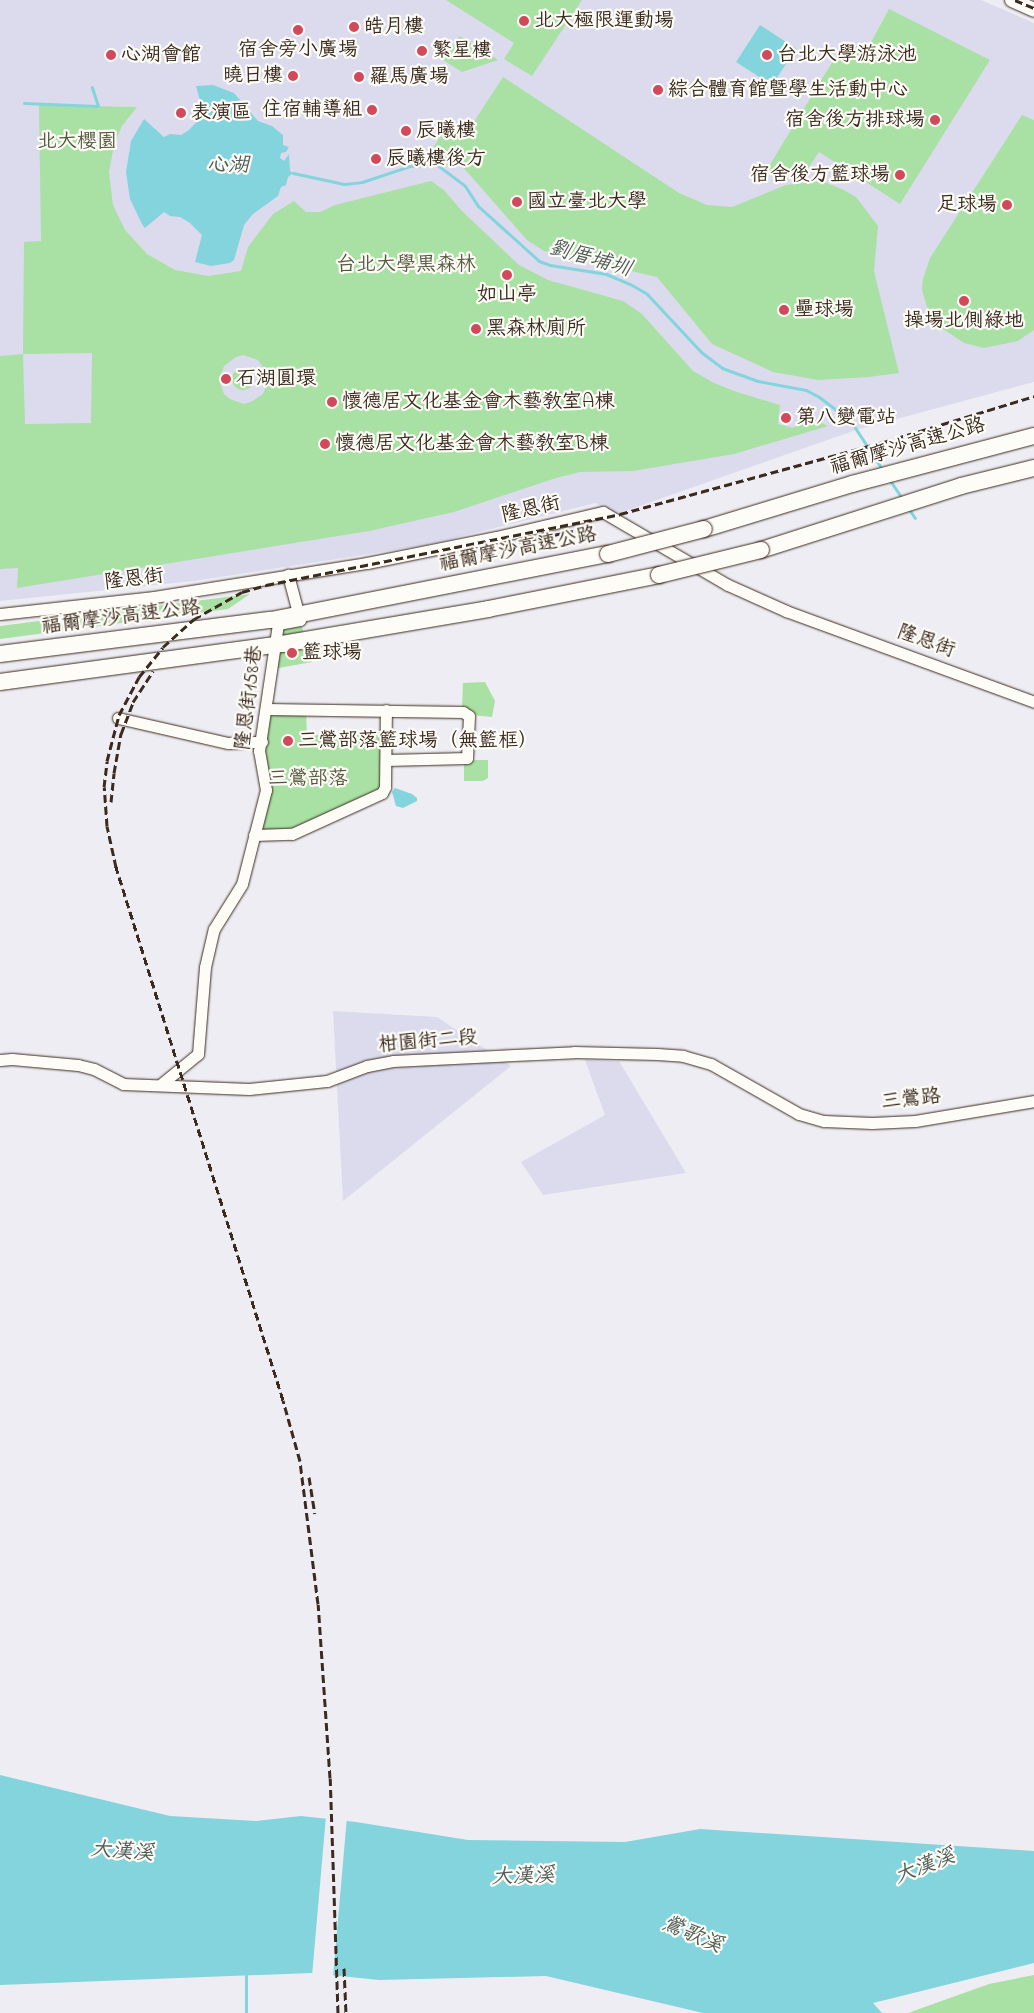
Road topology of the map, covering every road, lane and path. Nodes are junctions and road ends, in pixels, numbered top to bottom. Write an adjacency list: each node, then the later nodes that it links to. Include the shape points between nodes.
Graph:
1 (1012, 0): 2 (main road)
2 (1034, 10)
3 (1034, 428): 5 (highway)
4 (1034, 436): 5 (highway, 福爾摩沙高速公路)
5 (1000, 443): 9 (highway, 福爾摩沙高速公路, bridge, via 608,554)
6 (1033, 469): 10 (highway, bridge, via 962,486 761,550 659,575 488,609)
7 (288, 575): 8 (street, 隆恩街, via 154,597); 9 (street); 13 (street, 隆恩街, via 496,537 603,512 728,585 786,611)
8 (0, 614)
9 (299, 614): 10 (street, 隆恩街158巷, via 300,620 278,624); 11 (highway, 福爾摩沙高速公路, via 207,629)
10 (276, 644): 12 (highway); 14 (street, 隆恩街158巷)
11 (0, 654)
12 (0, 682)
13 (1034, 702)
14 (266, 709): 15 (street); 17 (street, 隆恩街158巷)
15 (386, 710): 18 (street); 18 (street, via 463,712 469,716 466,758)
16 (118, 718): 17 (street, via 228,743)
17 (262, 742): 19 (street, 隆恩街158巷, via 259,751 266,790)
18 (386, 760): 19 (street, via 382,793 292,834)
19 (254, 835): 21 (street, 隆恩街158巷, via 242,884 214,929 205,967 198,1054)
20 (0, 1060): 21 (street, 柑園街二段, via 78,1065 94,1069 123,1084)
21 (160, 1085): 23 (street, 柑園街二段, via 249,1089 327,1081 367,1066 394,1061 574,1052 657,1054 683,1056 711,1064)
22 (1034, 1101): 23 (street, 三鶯路, via 915,1121 824,1121)
23 (793, 1110)

